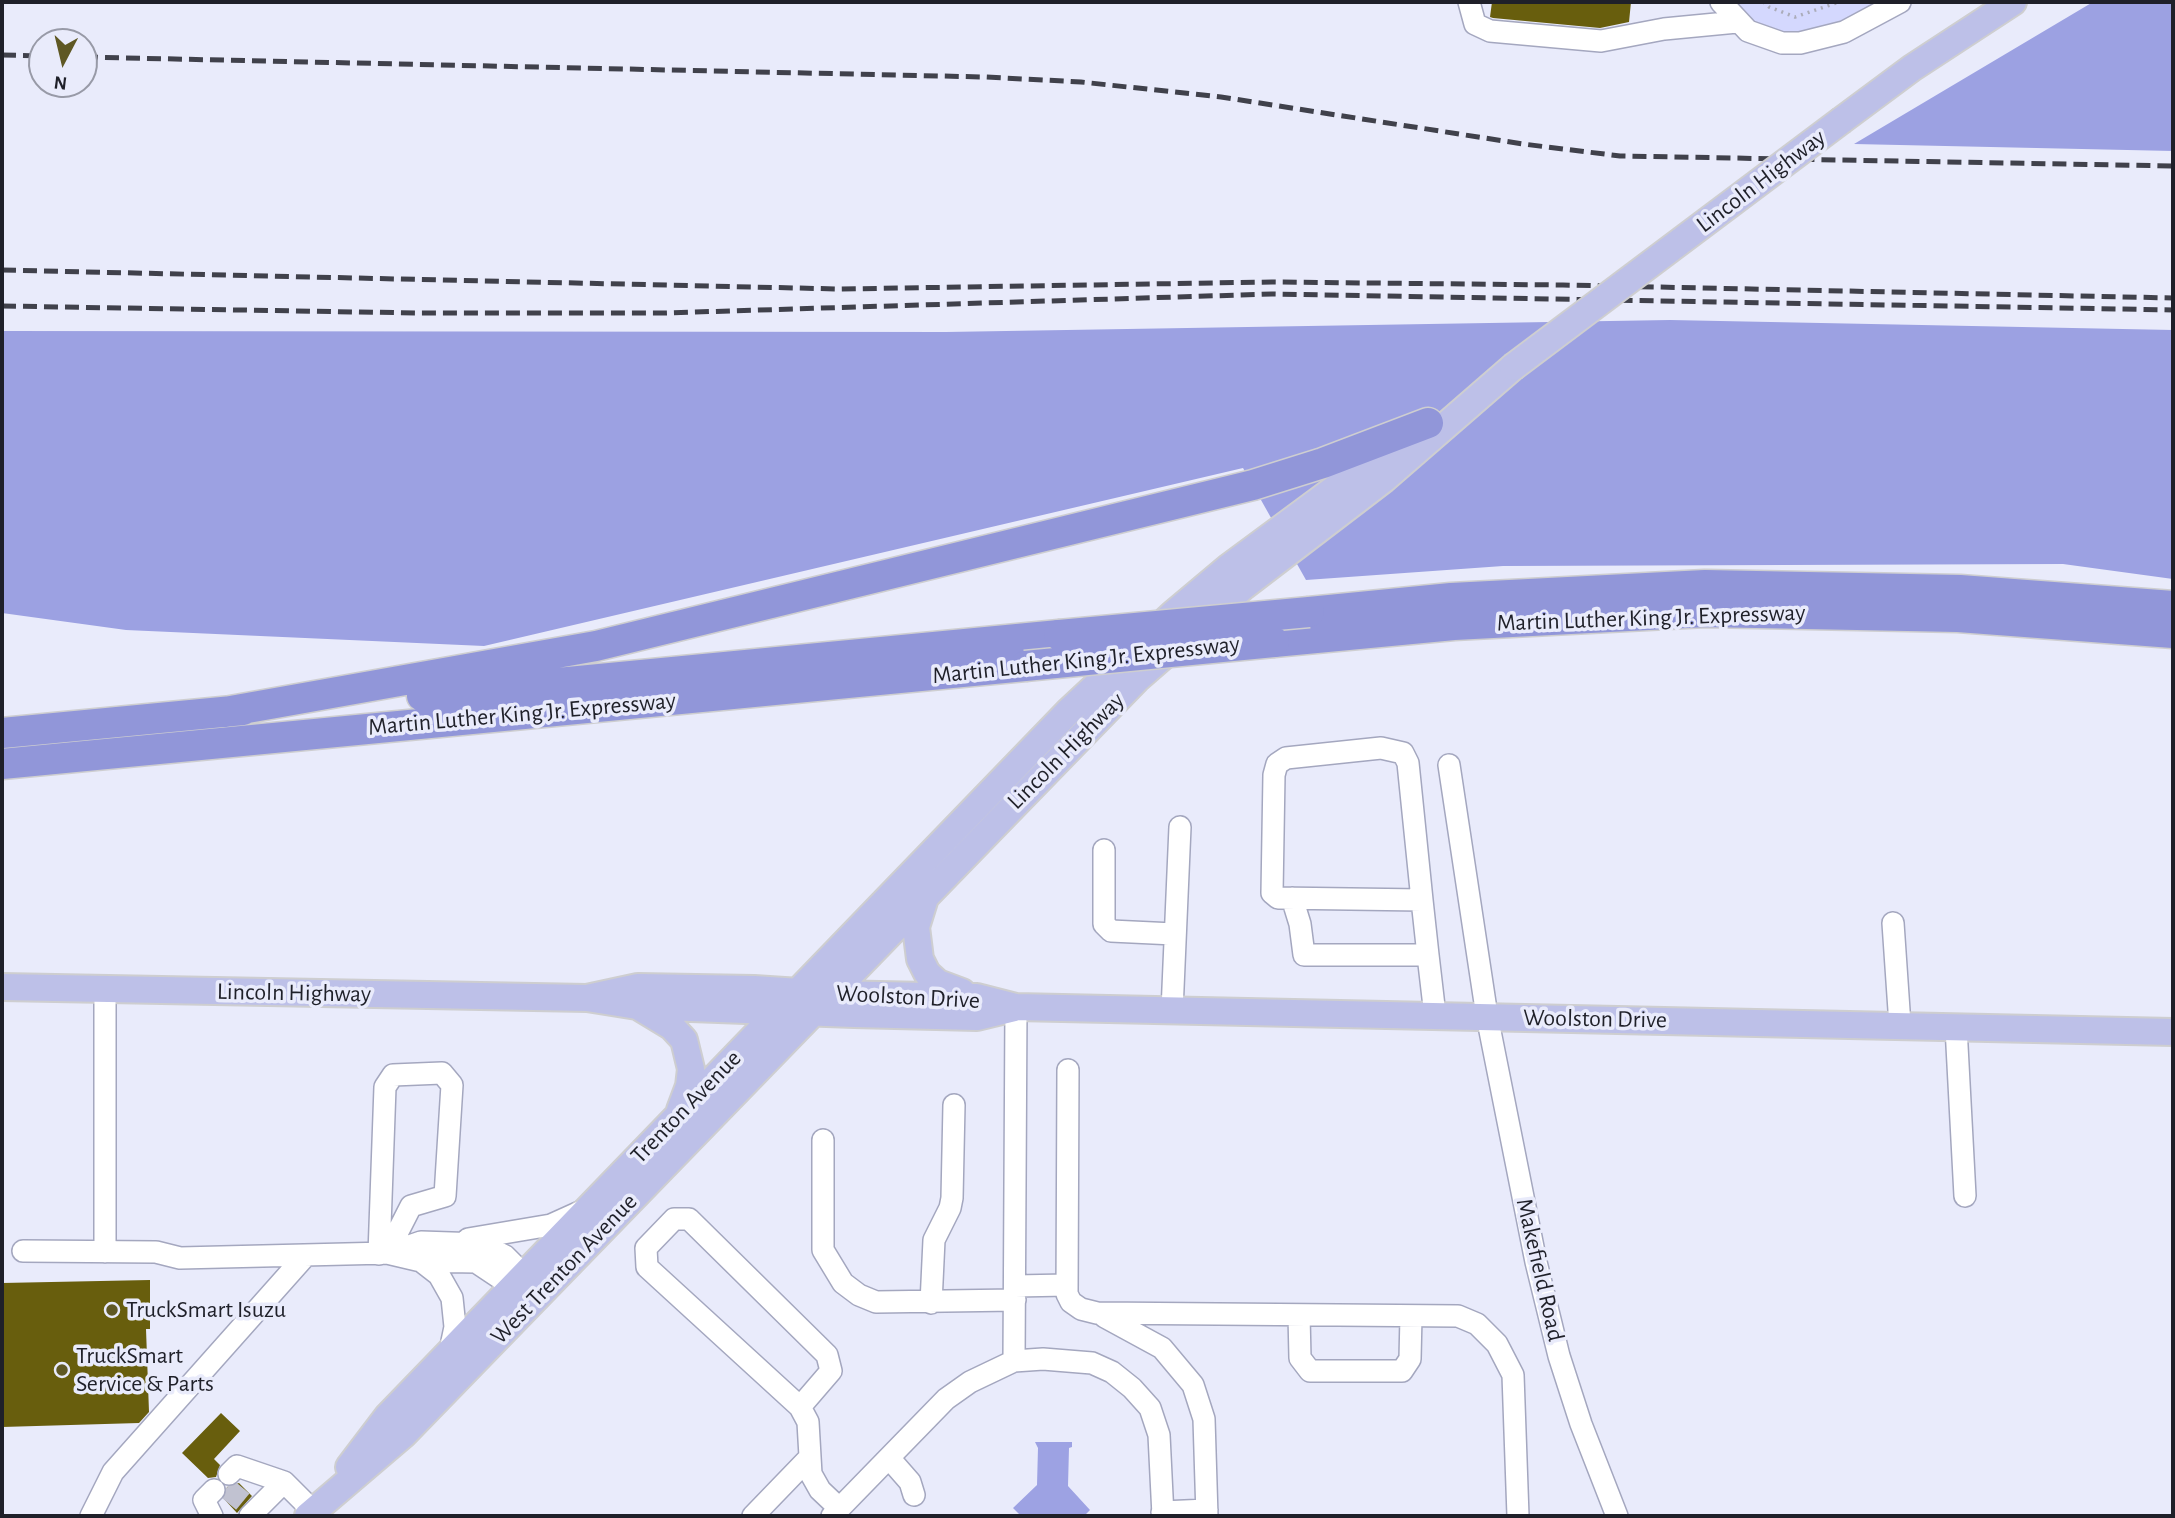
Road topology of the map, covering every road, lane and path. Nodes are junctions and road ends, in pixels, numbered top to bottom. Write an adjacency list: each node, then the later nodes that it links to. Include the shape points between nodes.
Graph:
1 (1469, 2): 7 (street, via 1475,24 1490,31 1601,41)
2 (1721, 2): 7 (street)
3 (1763, 2): 4 (path, via 1795,17)
4 (1839, 2)
5 (1900, 2): 7 (street, via 1844,32 1800,43 1764,38)
6 (2013, 2): 8 (main road, Lincoln Highway, bridge, via 1912,68)
7 (1737, 22)
8 (1513, 367): 9 (main road, Lincoln Highway); 18 (main road, Lincoln Highway, via 1384,479 1189,632 1087,728)
9 (1428, 423): 12 (highway, via 1253,485 596,646); 29 (main road, Lincoln Highway, via 1370,460 1173,614 1069,711)
10 (2173, 606): 12 (highway, Martin Luther King Jr. Expressway, bridge, via 1960,590 1705,585 1451,598)
11 (2173, 634): 14 (highway, Martin Luther King Jr. Expressway, bridge, via 1958,617 1706,612 1454,625)
12 (225, 712): 13 (highway, Martin Luther King Jr. Expressway)
13 (2, 733)
14 (2, 765)
15 (1449, 765): 35 (street, Makefield Road)
16 (1180, 827): 22 (street)
17 (1104, 850): 22 (street, via 1104,924 1111,931)
18 (928, 892): 26 (main road, Lincoln Highway); 27 (main road, via 916,927 920,959 938,983)
19 (1292, 898): 20 (street); 20 (street, via 1278,898 1272,892 1277,764 1286,758 1381,748 1403,753 1408,763); 23 (street, via 1304,955)
20 (1422, 900): 23 (street)
21 (1893, 923): 36 (street)
22 (1174, 934): 33 (street)
23 (1428, 955): 34 (street)
24 (2, 987): 25 (main road, Lincoln Highway)
25 (105, 989): 28 (main road, Lincoln Highway); 47 (street)
26 (830, 994): 27 (main road, Woolston Drive); 29 (main road, Lincoln Highway)
27 (977, 997): 31 (main road, Woolston Drive)
28 (587, 998): 29 (main road, Lincoln Highway, via 638,987); 30 (main road, Lincoln Highway)
29 (805, 1002): 31 (main road, Woolston Drive, via 977,1017); 32 (main road, Lincoln Highway); 52 (main road, West Trenton Avenue)
30 (637, 1006): 32 (main road, Lincoln Highway); 41 (main road, via 672,1027 689,1054 689,1086)
31 (1016, 1007): 33 (main road, Woolston Drive); 53 (street)
32 (781, 1009): 41 (main road, Trenton Avenue)
33 (1172, 1011): 34 (main road, Woolston Drive)
34 (1435, 1015): 35 (main road, Woolston Drive)
35 (1487, 1016): 36 (main road, Woolston Drive); 74 (street, Makefield Road, via 1559,1356)
36 (1899, 1025): 37 (main road, Woolston Drive)
37 (1956, 1027): 38 (main road, Woolston Drive); 43 (street)
38 (2173, 1032)
39 (1068, 1070): 51 (street)
40 (954, 1105): 54 (street, via 952,1198 931,1254)
41 (674, 1119): 44 (main road, Trenton Avenue)
42 (823, 1140): 54 (street, via 821,1231 832,1269 843,1283 876,1302)
43 (1965, 1196)
44 (592, 1204): 45 (street, via 551,1225); 52 (main road, Trenton Avenue)
45 (444, 1242): 48 (street, via 421,1242); 52 (street, via 494,1249)
46 (23, 1251): 47 (street)
47 (105, 1252): 49 (street, via 156,1252 180,1258)
48 (383, 1254): 48 (street, via 385,1087 393,1075 442,1073 452,1085 446,1196 411,1206); 49 (street); 50 (street)
49 (306, 1255): 70 (street, via 113,1472)
50 (421, 1261): 52 (street, via 476,1262); 58 (street, via 439,1275 452,1298 455,1327)
51 (1066, 1285): 53 (street); 55 (street, via 1071,1302)
52 (524, 1287): 58 (main road, Trenton Avenue); 66 (main road, West Trenton Avenue, via 404,1434)
53 (1015, 1293): 54 (street); 59 (street)
54 (931, 1303)
55 (1097, 1313): 56 (street); 68 (street, via 1162,1348 1193,1385 1204,1419)
56 (1299, 1315): 57 (street); 57 (street, via 1300,1358 1310,1371 1402,1371 1410,1359)
57 (1410, 1316): 73 (street, via 1458,1316 1478,1324 1506,1357 1513,1375)
58 (450, 1351): 66 (main road, Trenton Avenue, via 387,1417)
59 (1014, 1361): 62 (street, via 946,1399); 69 (street, via 1092,1363 1132,1388 1150,1408 1158,1436)
60 (800, 1407): 60 (street, via 831,1371 827,1355 689,1219 674,1219 646,1248 647,1267); 61 (street, via 808,1422)
61 (810, 1457): 67 (street, via 811,1474); 72 (street)
62 (889, 1458): 65 (street, via 910,1482); 67 (street)
63 (242, 1477): 64 (street)
64 (284, 1482): 66 (street); 71 (street)
65 (914, 1495)
66 (314, 1511)
67 (836, 1512)
68 (1207, 1513): 69 (street)
69 (1163, 1514)
70 (92, 1516)
71 (250, 1516)
72 (752, 1516)
73 (1518, 1516)
74 (1617, 1516)

